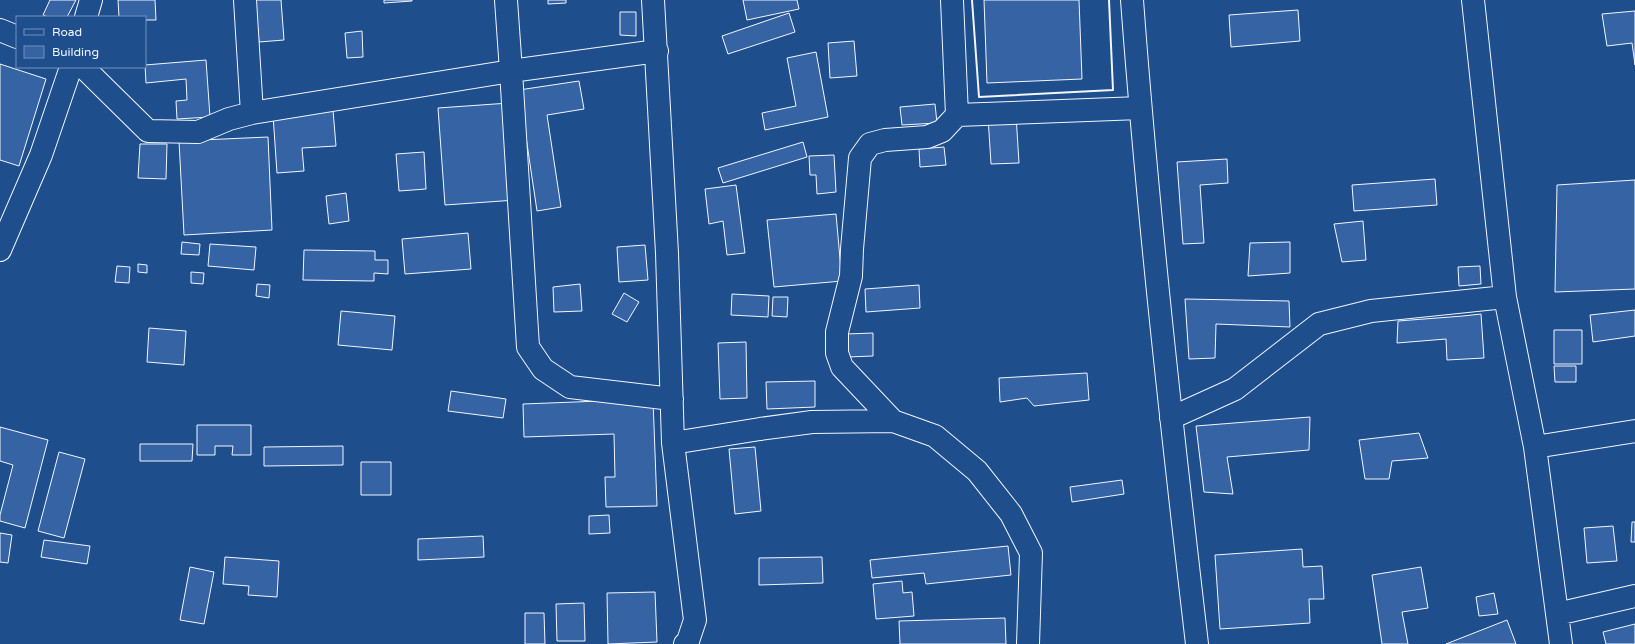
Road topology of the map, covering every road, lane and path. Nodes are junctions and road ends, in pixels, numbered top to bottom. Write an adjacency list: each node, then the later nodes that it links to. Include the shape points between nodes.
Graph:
1 (91, 0): 8 (street)
2 (244, 0): 16 (street)
3 (506, 0): 14 (street)
4 (653, 0): 11 (street)
5 (952, 0): 17 (street)
6 (1132, 0): 15 (street)
7 (1474, 0): 19 (street)
8 (86, 16)
9 (0, 30): 10 (street)
10 (16, 37)
11 (657, 51): 14 (street); 20 (street)
12 (71, 68): 18 (street, via 41,154)
13 (84, 68): 16 (street, via 148,131 198,132)
14 (511, 71): 16 (street); 20 (street, via 528,347 543,369 570,387)
15 (1140, 108): 17 (street); 21 (street)
16 (252, 113)
17 (957, 115): 22 (street, via 942,131 927,137 885,140 870,144 860,158 851,276 837,332 837,353 842,367)
18 (0, 250)
19 (1504, 297): 21 (street, via 1371,310 1319,324 1235,389); 25 (street)
20 (672, 399): 24 (street)
21 (1171, 418): 30 (street)
22 (893, 421): 24 (street, via 812,422); 29 (street, via 935,436 977,471 1011,514 1031,553)
23 (1635, 431): 25 (street)
24 (673, 443): 28 (street, via 695,620)
25 (1535, 448): 27 (street)
26 (1635, 596): 27 (street)
27 (1557, 614): 31 (street)
28 (690, 643)
29 (1028, 644)
30 (1197, 644)
31 (1561, 644)

